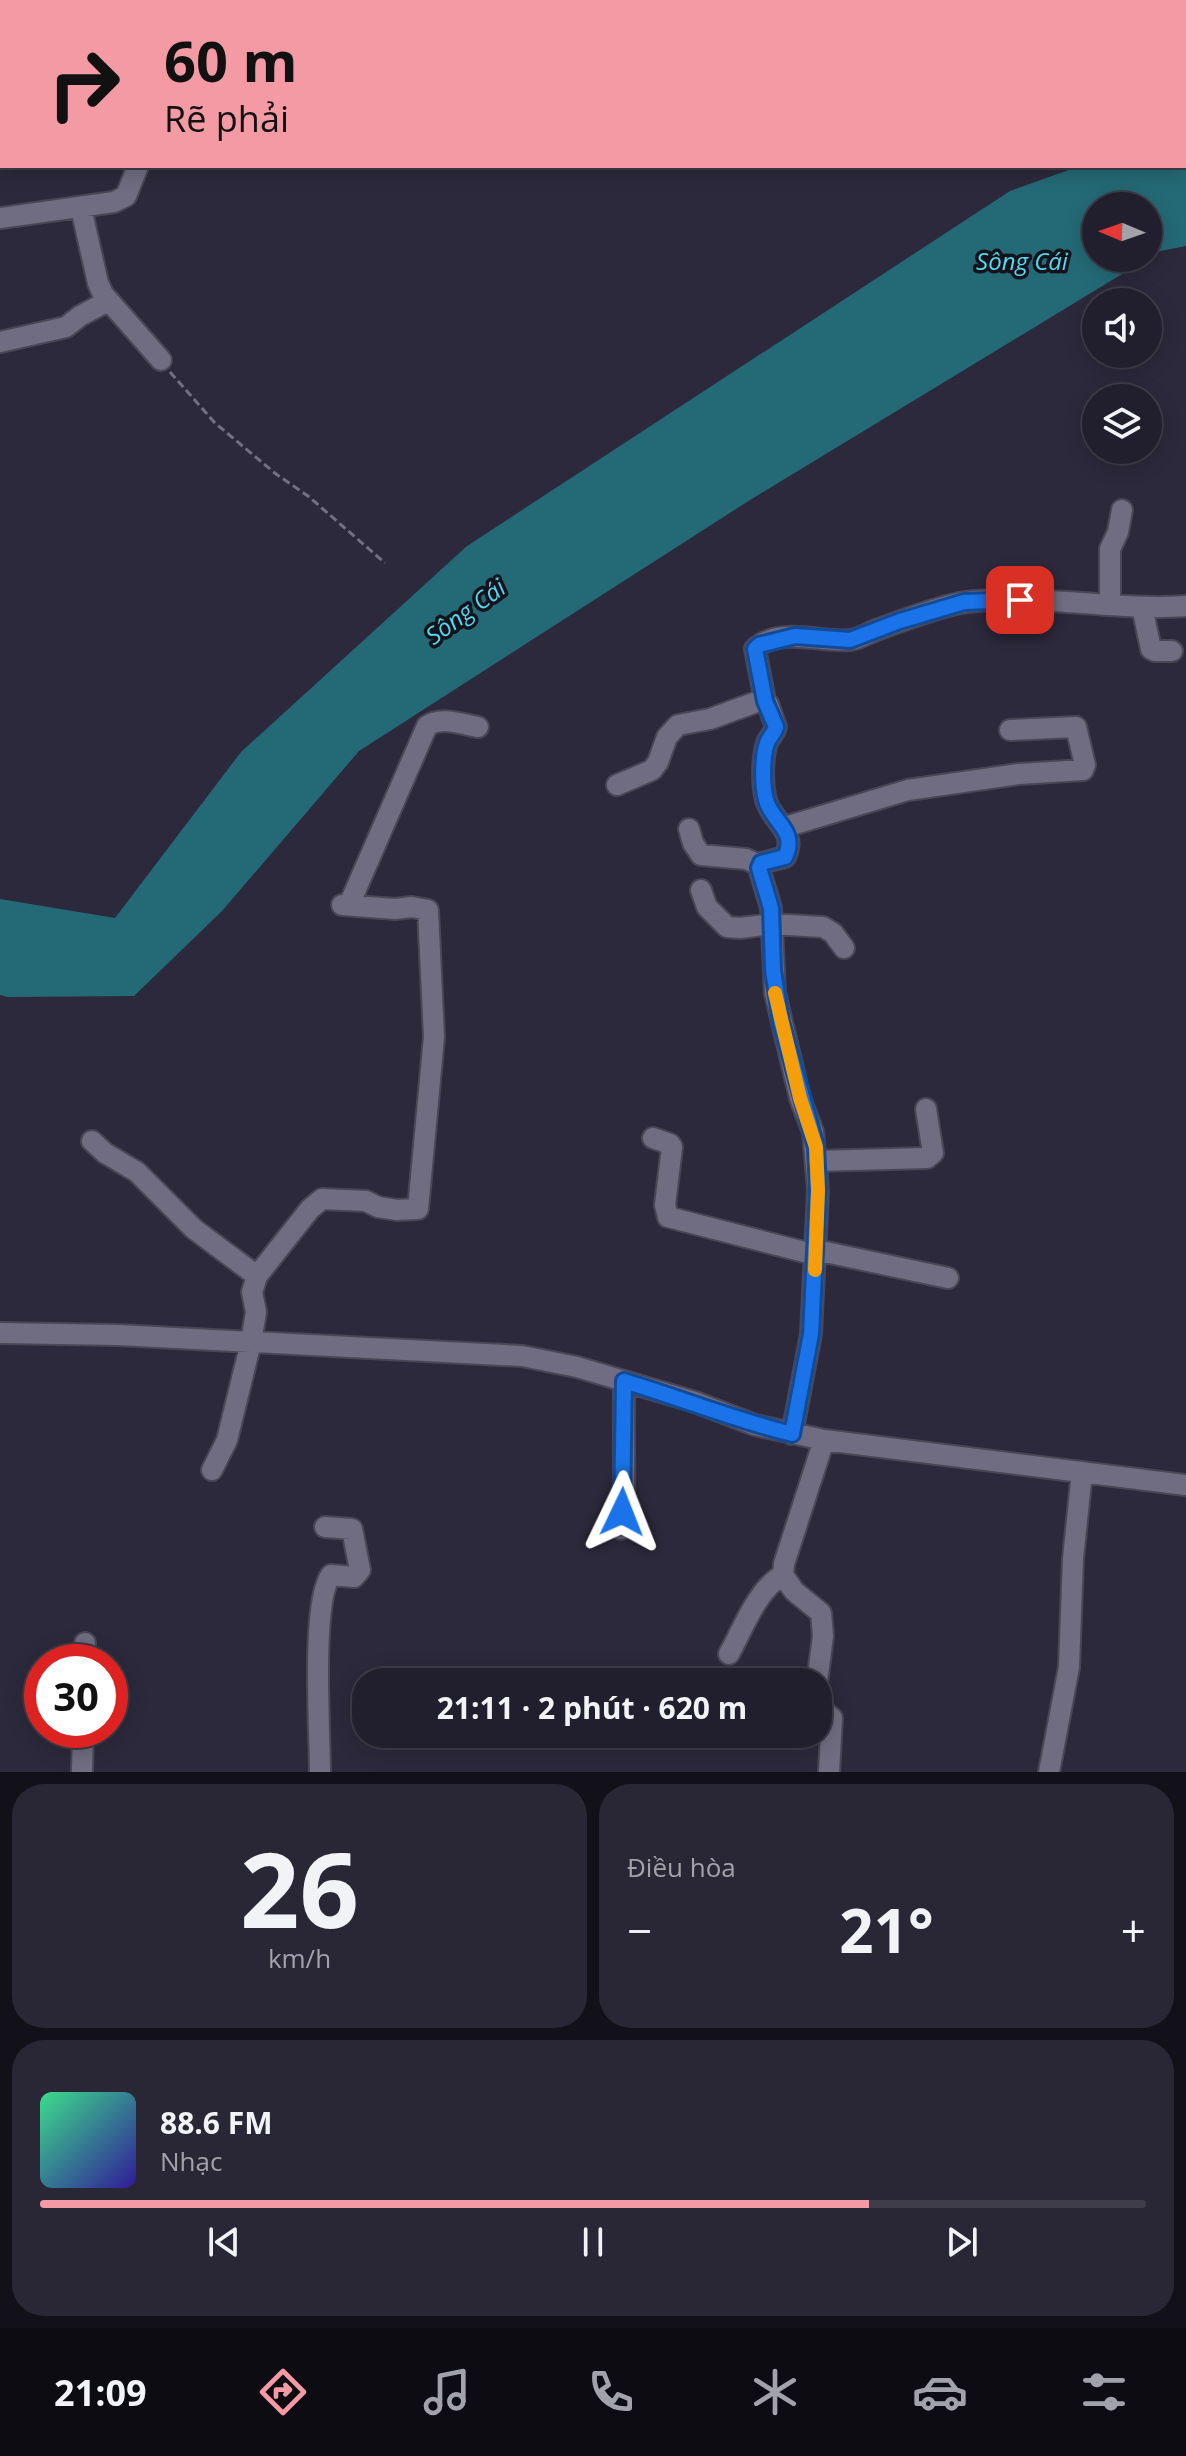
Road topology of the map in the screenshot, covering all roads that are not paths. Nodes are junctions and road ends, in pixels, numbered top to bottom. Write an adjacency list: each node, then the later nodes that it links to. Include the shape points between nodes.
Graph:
1 (137, 168): 2 (street, via 126,196)
2 (81, 208): 3 (street); 4 (street, via 98,283)
3 (0, 218)
4 (108, 301): 5 (street, via 66,327); 6 (street)
5 (0, 342)
6 (161, 360)
7 (1122, 510): 8 (street, via 1110,549)
8 (1110, 605): 10 (street); 12 (street, via 964,602 850,640 795,636 759,645 755,653)
9 (1186, 606): 10 (street)
10 (1142, 607): 11 (street, via 1151,649)
11 (1172, 651)
12 (765, 701): 15 (street, via 678,725 652,770); 16 (street, via 776,727 765,754 764,790 771,814)
13 (478, 727): 27 (street, via 444,721 427,726 346,905 428,910 434,1037 418,1209 322,1199)
14 (1010, 730): 16 (street, via 1076,727 1083,770 908,790)
15 (617, 785)
16 (785, 827): 18 (street, via 788,853)
17 (689, 829): 18 (street, via 701,855)
18 (759, 865): 20 (street)
19 (701, 890): 20 (street, via 707,907 727,927)
20 (772, 924): 21 (street, via 823,927); 25 (street, via 775,993)
21 (844, 948)
22 (926, 1109): 25 (street, via 933,1153 927,1158)
23 (653, 1138): 26 (street, via 672,1147 668,1217)
24 (92, 1141): 27 (street, via 137,1172 194,1229)
25 (816, 1161): 26 (street)
26 (816, 1252): 28 (street); 32 (street, via 811,1334)
27 (257, 1276): 30 (street)
28 (948, 1278)
29 (0, 1333): 30 (street)
30 (251, 1342): 31 (street, via 507,1354); 34 (street, via 227,1440)
31 (624, 1381): 32 (street); 38 (street)
32 (792, 1434): 33 (street)
33 (824, 1440): 35 (street); 39 (street)
34 (212, 1470)
35 (1082, 1472): 36 (street); 47 (street, via 1069,1667)
36 (1186, 1485)
37 (325, 1527): 45 (street, via 352,1529 360,1570 354,1577 331,1575 323,1592)
38 (621, 1529)
39 (783, 1575): 40 (street, via 757,1604); 41 (street, via 821,1613)
40 (729, 1654)
41 (819, 1668)
42 (83, 1748): 44 (street)
43 (830, 1748): 46 (street)
44 (82, 1772)
45 (320, 1772)
46 (829, 1772)
47 (1049, 1772)

